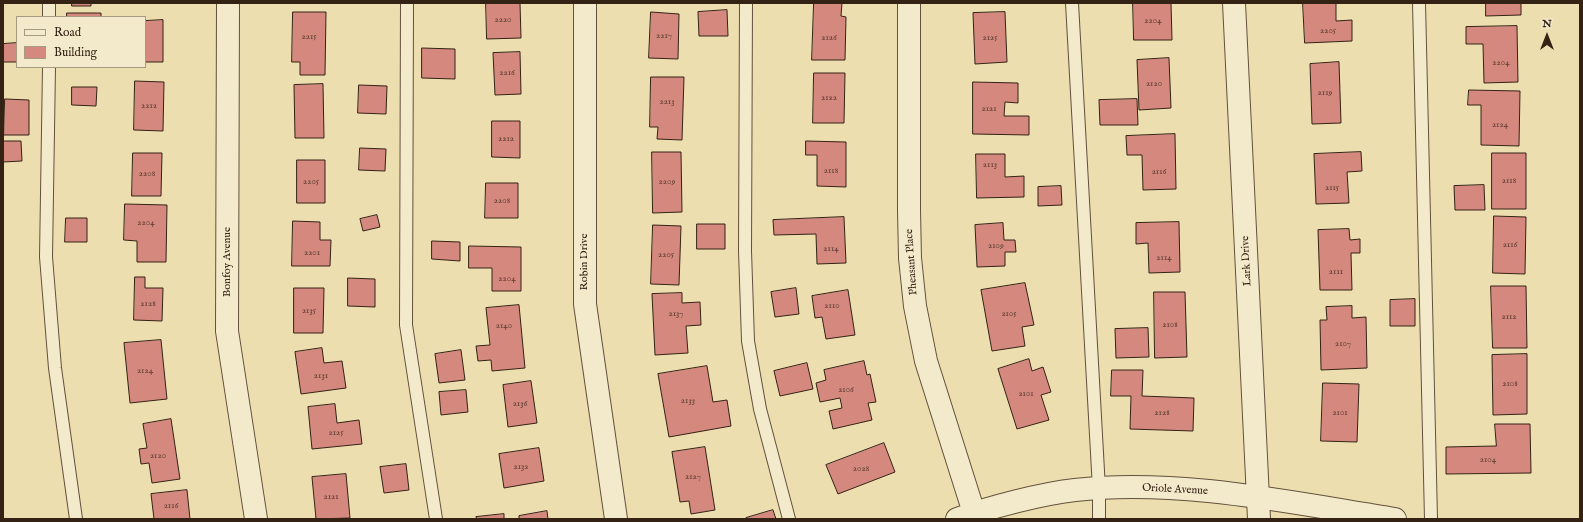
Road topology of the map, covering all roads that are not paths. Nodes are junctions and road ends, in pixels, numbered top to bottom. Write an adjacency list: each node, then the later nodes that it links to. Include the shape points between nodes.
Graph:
1 (49, 3): 10 (lane)
2 (228, 3): 16 (street, Bonfoy Avenue, via 227,331)
3 (407, 3): 17 (lane, via 406,326)
4 (585, 3): 18 (street, Robin Drive, via 584,304)
5 (746, 3): 19 (lane, via 745,251 748,341 760,409)
6 (909, 3): 14 (street, Pheasant Place, via 909,210 915,306 926,361)
7 (1072, 3): 12 (lane)
8 (1234, 3): 13 (street, Lark Drive)
9 (1419, 3): 23 (lane)
10 (49, 16)
11 (49, 68): 15 (lane, via 46,257 55,368)
12 (1099, 489): 13 (street, Oriole Avenue, via 1192,490); 14 (street, Oriole Avenue, via 1075,490); 20 (lane)
13 (1259, 497): 21 (street, Lark Drive); 22 (street, Oriole Avenue)
14 (966, 516)
15 (76, 519)
16 (256, 519)
17 (436, 519)
18 (616, 519)
19 (789, 519)
20 (1099, 519)
21 (1259, 519)
22 (1395, 519)
23 (1431, 519)

